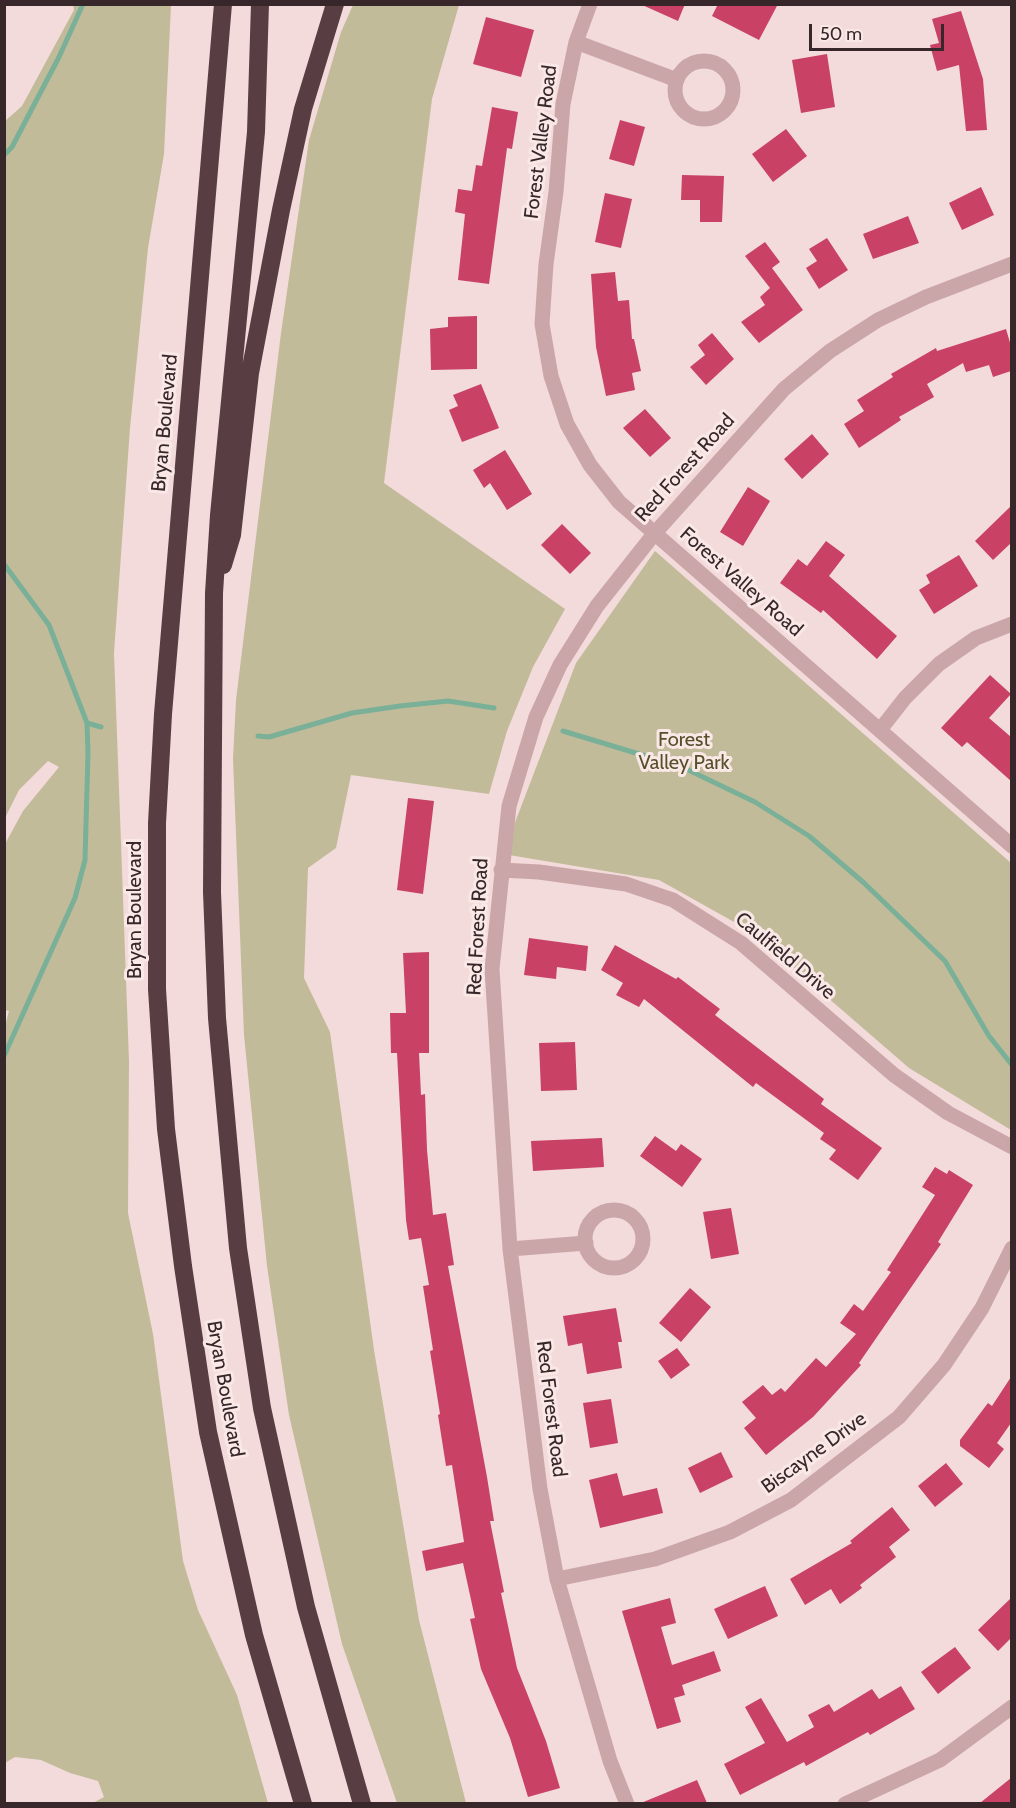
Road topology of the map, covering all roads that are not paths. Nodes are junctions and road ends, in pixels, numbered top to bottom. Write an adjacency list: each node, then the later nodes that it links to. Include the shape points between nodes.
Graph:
1 (223, 4): 20 (highway, Bryan Boulevard, via 163,714 157,823 158,989 168,1140 208,1432 254,1635)
2 (260, 4): 9 (highway, Bryan Boulevard, via 256,132)
3 (335, 4): 9 (highway, via 303,109 281,210 250,373 232,535)
4 (590, 4): 5 (street, Forest Valley Road)
5 (576, 42): 6 (street); 8 (street, Forest Valley Road, via 563,104 542,324 551,376 567,424 590,465 619,502)
6 (677, 80)
7 (1011, 264): 8 (street, Red Forest Road, via 878,320 830,351 784,389)
8 (654, 534): 11 (street, Forest Valley Road); 13 (street, Red Forest Road, via 597,606 550,685 520,764 509,806)
9 (214, 593): 21 (highway, Bryan Boulevard, via 212,892 224,1117 238,1248 262,1408 286,1522 322,1668)
10 (1011, 624): 11 (street, via 976,638 939,664)
11 (880, 730): 12 (street, Forest Valley Road)
12 (1011, 846)
13 (501, 870): 14 (street, Caulfield Drive, via 626,884 673,900 741,943 894,1075 948,1113); 17 (street, Red Forest Road, via 492,969)
14 (1011, 1147)
15 (585, 1243): 17 (street)
16 (1011, 1248): 18 (street, Biscayne Drive, via 982,1308 944,1365 899,1417 791,1500 730,1532 655,1559)
17 (510, 1249): 18 (street, Red Forest Road, via 540,1489)
18 (557, 1579): 22 (street, Red Forest Road, via 610,1761)
19 (1011, 1707): 23 (street, via 940,1760)
20 (303, 1803)
21 (362, 1803)
22 (627, 1803)
23 (845, 1803)

